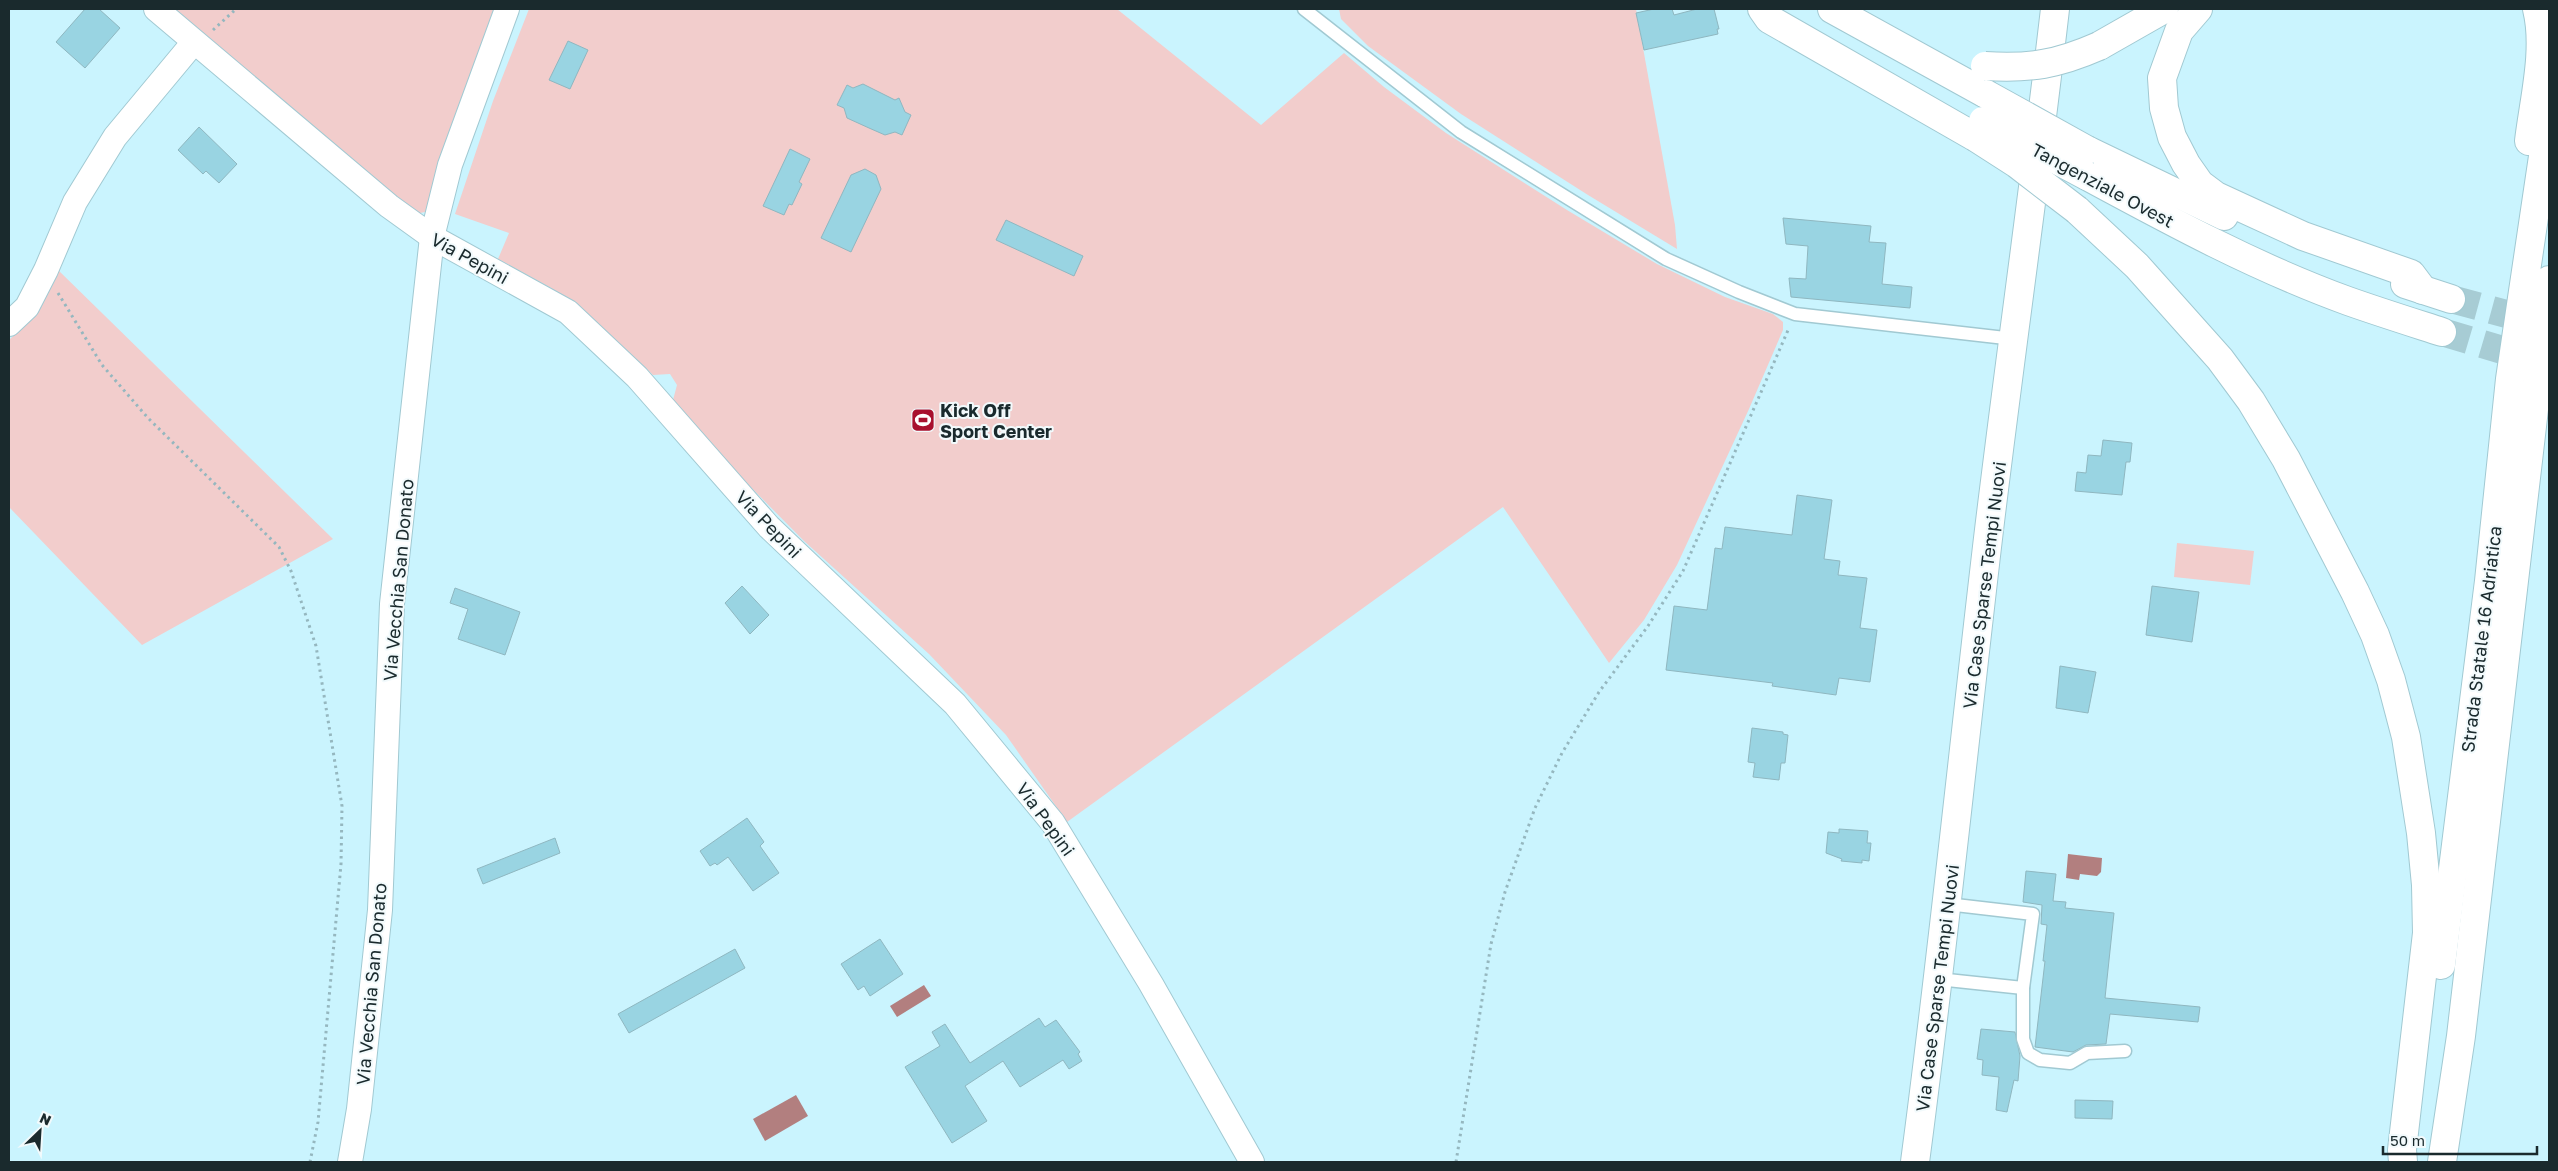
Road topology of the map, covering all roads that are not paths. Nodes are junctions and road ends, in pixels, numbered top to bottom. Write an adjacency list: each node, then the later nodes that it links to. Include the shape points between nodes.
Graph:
1 (156, 9): 12 (street, Via Pepini)
2 (507, 9): 16 (street, Via Vecchia San Donato, via 450,165)
3 (1304, 9): 22 (lane, via 1477,142 1666,259 1795,314)
4 (1762, 9): 14 (main road, via 1769,19)
5 (1777, 9): 14 (main road, Tangenziale Ovest)
6 (1832, 9): 15 (main road, Tangenziale Ovest, bridge, via 1986,94)
7 (1861, 9): 9 (main road, bridge, via 1964,61 1984,66 2038,67 2075,57 2099,46)
8 (2055, 9): 22 (main road, Via Case Sparse Tempi Nuovi)
9 (2164, 9)
10 (2198, 9): 18 (main road, via 2179,31 2162,78 2164,108 2172,137 2200,184 2216,196 2303,236 2411,274)
11 (2537, 9): 23 (main road, via 2540,50 2506,326)
12 (194, 42): 16 (street, Via Pepini, via 389,206); 20 (street, via 115,137 74,202 46,270 26,307)
13 (2549, 116): 23 (main road, Strada Statale 16 Adriatica)
14 (1979, 129): 15 (main road, Tangenziale Ovest, bridge); 31 (main road, bridge, via 2137,266 2220,359 2251,401 2286,459 2376,635 2406,737 2421,833 2426,895 2427,934)
15 (2087, 163): 18 (main road, Tangenziale Ovest, via 2177,195 2298,249); 21 (main road, Tangenziale Ovest, via 2169,221 2261,265 2347,301)
16 (432, 237): 28 (street, Via Vecchia San Donato, via 392,604 380,910 359,1109); 29 (street, Via Pepini, via 568,312 637,377 769,527 955,704 1053,823 1151,984)
17 (2549, 280): 33 (main road, Strada Statale 16 Adriatica, via 2461,1036)
18 (2423, 290): 19 (main road, Tangenziale Ovest)
19 (2451, 299)
20 (9, 324)
21 (2442, 332)
22 (2014, 339): 24 (main road, Via Case Sparse Tempi Nuovi)
23 (2510, 379): 32 (main road, Strada Statale 16 Adriatica, via 2490,581)
24 (1947, 904): 25 (main road, Via Case Sparse Tempi Nuovi); 26 (lane, via 2033,914)
25 (1938, 979): 26 (lane); 30 (main road, Via Case Sparse Tempi Nuovi)
26 (2023, 988): 27 (lane, via 2023,1039 2028,1052 2040,1060 2070,1063 2087,1053)
27 (2124, 1051)
28 (350, 1162)
29 (1252, 1162)
30 (1915, 1162)
31 (2403, 1162)
32 (2416, 1162)
33 (2442, 1162)

